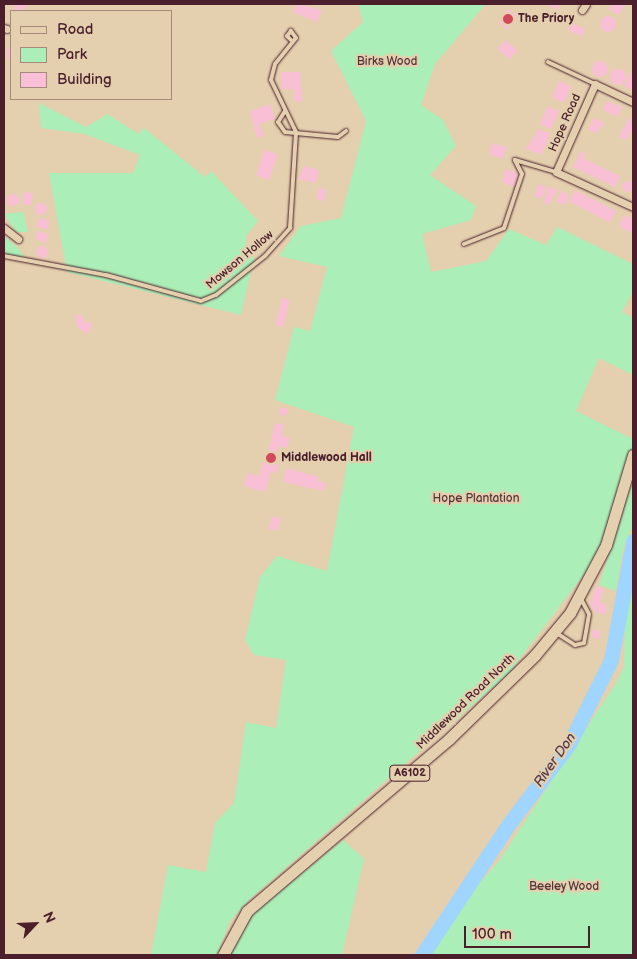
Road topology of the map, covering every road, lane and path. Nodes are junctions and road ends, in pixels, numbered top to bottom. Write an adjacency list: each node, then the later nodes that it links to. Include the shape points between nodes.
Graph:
1 (292, 41): 5 (lane, via 272,72 274,94)
2 (548, 62): 3 (lane)
3 (595, 84): 4 (street); 8 (street, Hope Road)
4 (633, 102)
5 (285, 111): 7 (lane); 7 (lane, via 280,129)
6 (346, 131): 7 (lane, via 338,137)
7 (296, 132): 13 (lane, Mowson Hollow, via 290,228 265,256 208,299)
8 (556, 172): 9 (street); 12 (lane, via 515,160 522,174 504,228)
9 (633, 207)
10 (4, 228): 11 (street)
11 (18, 239)
12 (464, 244)
13 (4, 256)
14 (633, 455): 15 (main road, Middlewood Road North / A6102, via 606,545)
15 (580, 597): 16 (main road, Middlewood Road North / A6102); 16 (lane, via 589,614 584,643 575,645)
16 (554, 632): 17 (main road, Middlewood Road North / A6102, via 449,739 247,911)
17 (223, 955)

